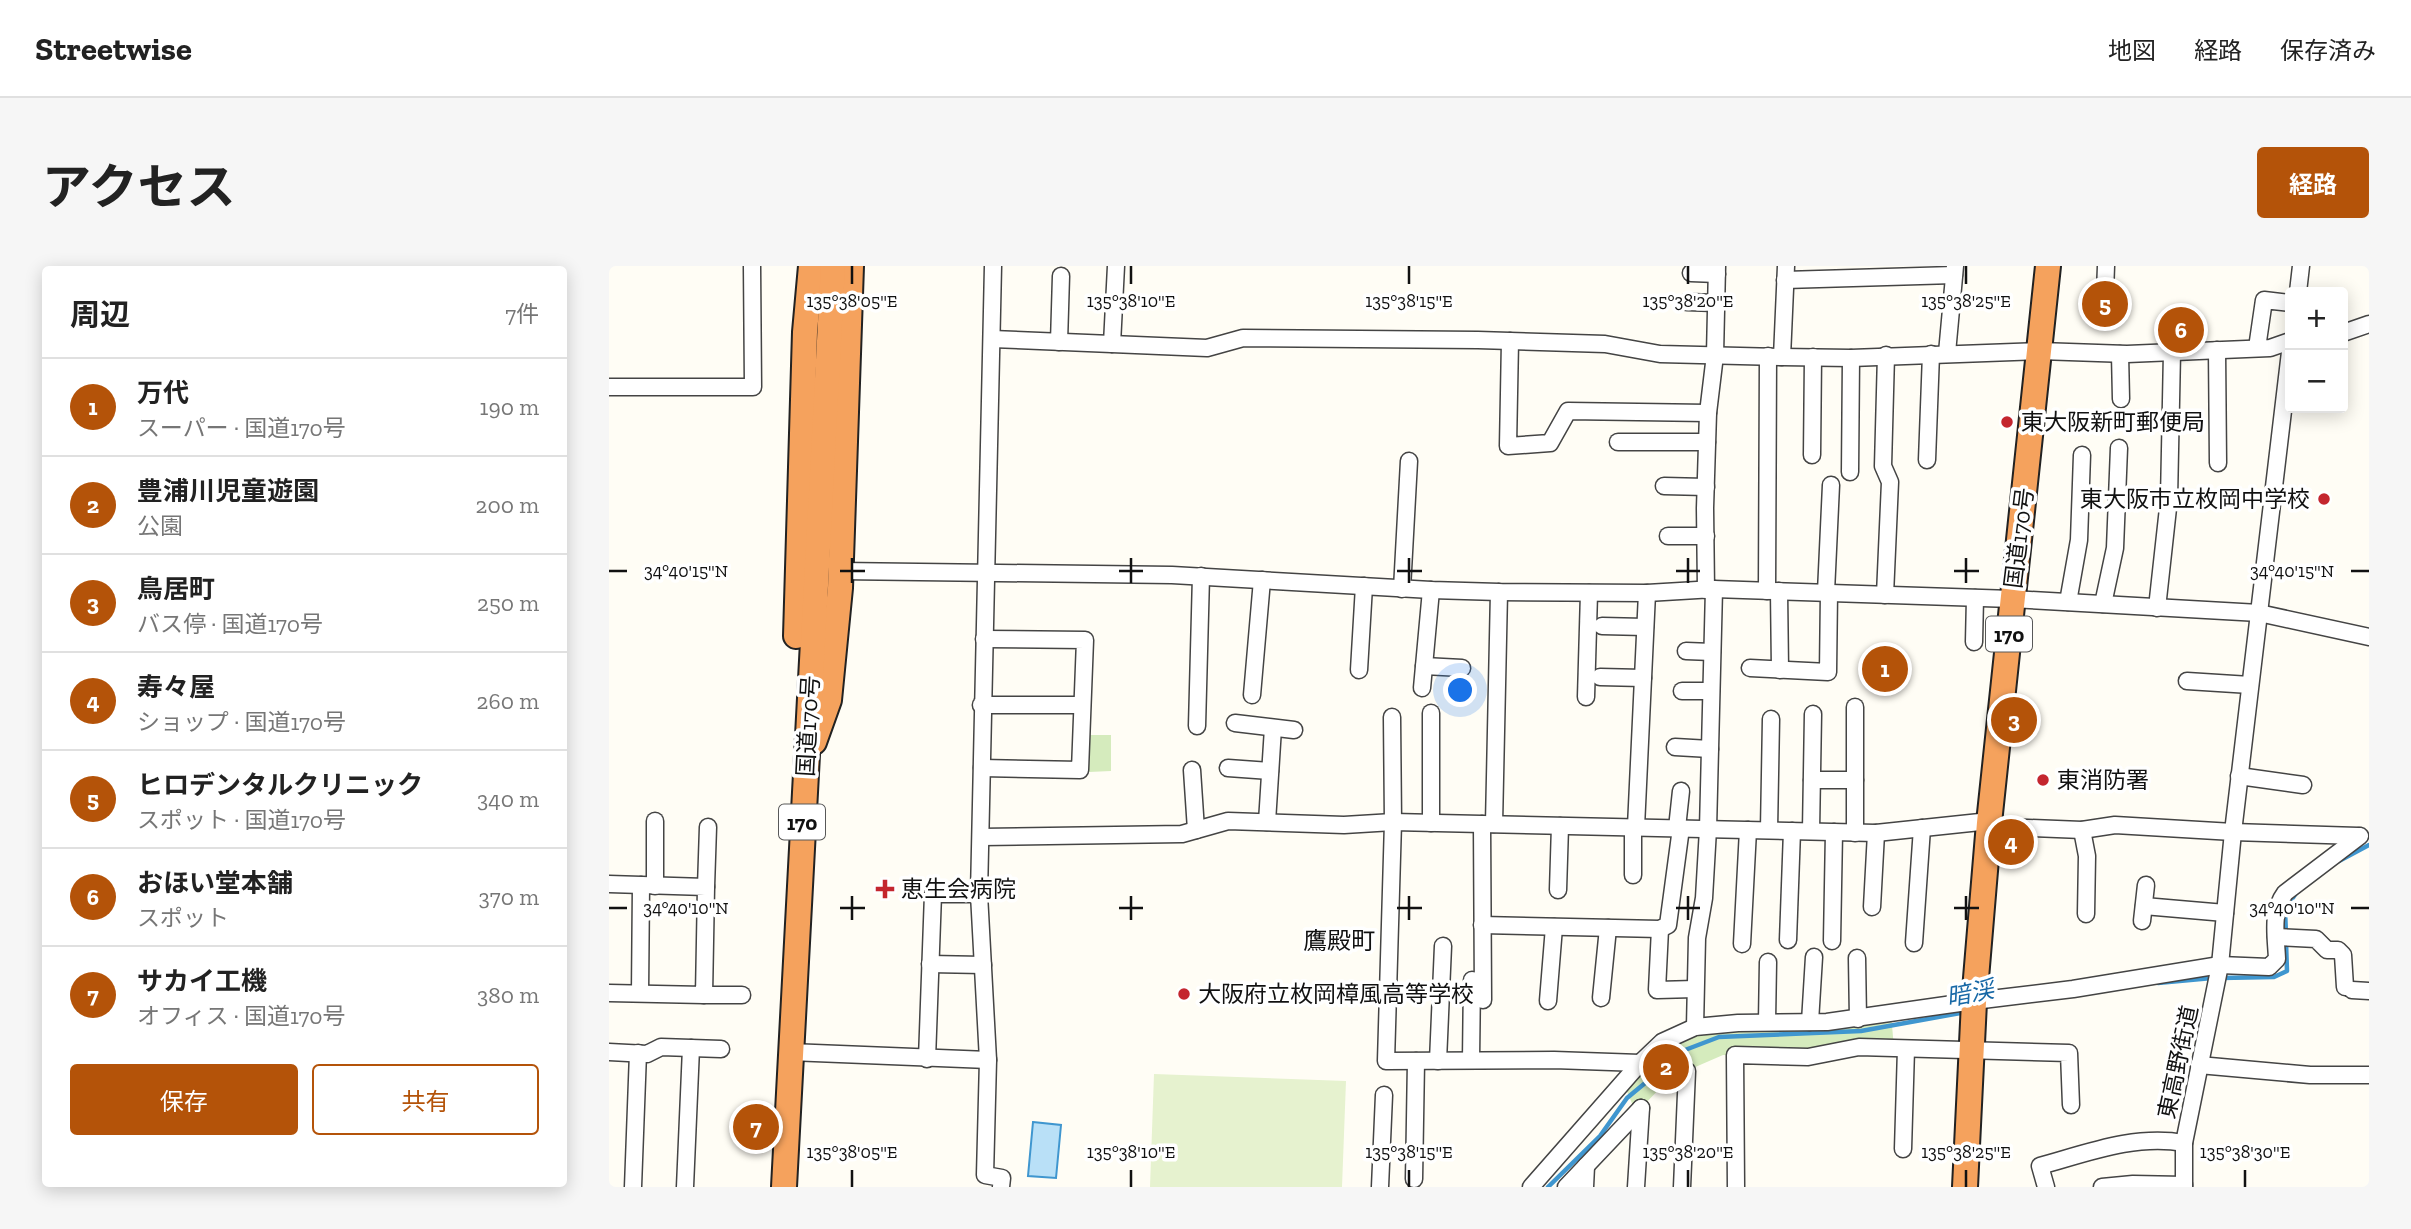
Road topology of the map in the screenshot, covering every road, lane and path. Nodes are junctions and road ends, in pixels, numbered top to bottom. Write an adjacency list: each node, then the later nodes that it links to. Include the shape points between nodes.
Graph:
1 (752, 266): 38 (street, via 753,387)
2 (811, 266): 110 (highway, 170, via 794,701)
3 (833, 266): 110 (highway, 国道170号 / 170)
4 (851, 266): 56 (highway, 170)
5 (993, 266): 22 (street)
6 (1115, 266): 26 (street)
7 (2048, 266): 29 (highway, 国道170号 / 170)
8 (2106, 266): 16 (street)
9 (2301, 266): 15 (street)
10 (1717, 270): 12 (street); 19 (street)
11 (1954, 270): 13 (street); 31 (street)
12 (1691, 273)
13 (1786, 273): 35 (street)
14 (1061, 276): 24 (street)
15 (2299, 287)
16 (2105, 292)
17 (1687, 302): 19 (street)
18 (2285, 302): 27 (street, via 2264,300)
19 (1716, 303): 33 (street)
20 (2369, 324): 21 (street)
21 (2348, 331)
22 (992, 339): 24 (street); 57 (street)
23 (1510, 341): 26 (street, via 1243,338 1207,348); 33 (street); 41 (street, via 1508,446 1550,443 1568,411)
24 (1059, 342): 26 (street)
25 (2285, 343): 27 (street)
26 (1112, 344)
27 (2257, 348): 28 (street)
28 (2217, 350): 30 (street); 49 (street)
29 (2040, 351): 31 (street); 32 (street); 71 (highway, 国道170号 / 170)
30 (2172, 352): 32 (street); 74 (street, via 2169,499)
31 (1939, 353): 34 (street); 47 (street)
32 (2120, 354): 40 (street)
33 (1715, 355): 35 (street); 41 (street)
34 (1886, 355): 37 (street); 69 (street, via 1883,466 1889,482)
35 (1775, 357): 36 (street); 64 (street)
36 (1813, 357): 37 (street); 45 (street)
37 (1851, 358): 50 (street)
38 (609, 387)
39 (2285, 394): 75 (street, 東高野街道)
40 (2121, 399)
41 (1709, 413): 43 (street)
42 (1618, 442): 43 (street)
43 (1707, 442): 53 (street)
44 (2119, 447): 73 (street, via 2115,548)
45 (1812, 455)
46 (2082, 455): 72 (street, via 2079,540)
47 (1927, 460)
48 (1409, 461): 61 (street)
49 (2218, 463)
50 (1850, 472)
51 (1831, 485): 66 (street)
52 (1664, 486): 53 (street)
53 (1706, 487): 55 (street)
54 (1668, 536): 55 (street)
55 (1706, 536): 63 (street)
56 (840, 571): 57 (street); 110 (highway, 170, via 829,700)
57 (986, 573): 58 (street); 79 (street)
58 (1201, 576): 59 (street); 104 (street)
59 (1262, 580): 60 (street); 95 (street)
60 (1364, 586): 61 (street); 86 (street)
61 (1402, 589): 62 (street)
62 (1431, 590): 65 (street); 83 (street)
63 (1710, 590): 64 (street); 68 (street); 82 (street)
64 (1773, 591): 66 (street); 87 (street)
65 (1499, 592): 67 (street); 125 (street)
66 (1827, 592): 69 (street); 87 (street, via 1828,672)
67 (1589, 593): 68 (street); 96 (street)
68 (1647, 593): 77 (street)
69 (1885, 595): 70 (street)
70 (1975, 598): 71 (street); 80 (street)
71 (2012, 599): 72 (street); 124 (highway, 国道170号 / 170)
72 (2068, 602): 73 (street)
73 (2103, 604): 74 (street)
74 (2157, 608): 75 (street)
75 (2259, 613): 78 (street); 91 (street, 東高野街道)
76 (1602, 626): 77 (street)
77 (1645, 627): 89 (street)
78 (2369, 637)
79 (984, 639): 97 (street); 98 (street, via 1085,640)
80 (1974, 642)
81 (1686, 651): 82 (street)
82 (1713, 652): 94 (street)
83 (1424, 666): 84 (street); 92 (street)
84 (1462, 668)
85 (1750, 668): 87 (street)
86 (1359, 670)
87 (1780, 670)
88 (1600, 677): 89 (street)
89 (1643, 678): 128 (street)
90 (2187, 681): 91 (street)
91 (2250, 685): 115 (street, 東高野街道)
92 (1422, 688)
93 (1682, 691): 94 (street)
94 (1711, 691): 109 (street)
95 (1252, 695)
96 (1585, 698)
97 (981, 705): 98 (street); 111 (street)
98 (1082, 705): 111 (street, via 1080,769)
99 (1855, 707): 117 (street)
100 (1431, 713): 123 (street)
101 (1813, 714): 116 (street)
102 (1771, 719): 134 (street)
103 (1234, 723): 105 (street)
104 (1197, 726)
105 (1273, 728): 106 (street); 114 (street)
106 (1294, 730)
107 (1375, 730): 122 (street, via 1392,723)
108 (1675, 747): 109 (street)
109 (1710, 749): 130 (street)
110 (805, 765): 189 (highway, 国道170号 / 170)
111 (982, 768): 143 (street)
112 (1228, 768): 114 (street)
113 (1192, 770): 132 (street)
114 (1270, 771): 121 (street)
115 (2239, 776): 118 (street); 139 (street, 東高野街道)
116 (1812, 780): 117 (street); 137 (street)
117 (1855, 780): 140 (street)
118 (2302, 785)
119 (1681, 791): 129 (street)
120 (655, 821): 146 (street)
121 (1267, 822): 122 (street); 132 (street, via 1228,821)
122 (1393, 822): 123 (street); 194 (street, via 1386,1062)
123 (1431, 823): 125 (street)
124 (1989, 823): 131 (street); 135 (street); 179 (highway, 国道170号 / 170)
125 (1488, 824): 126 (street); 154 (street)
126 (1560, 826): 128 (street); 149 (street)
127 (708, 827): 148 (street)
128 (1635, 827): 129 (street); 144 (street)
129 (1679, 828): 130 (street); 157 (street, via 1668,925)
130 (1708, 828): 133 (street); 170 (street)
131 (1922, 828): 141 (street); 161 (street)
132 (1196, 830): 143 (street, via 1182,834)
133 (1748, 830): 134 (street); 162 (street)
134 (1769, 830): 136 (street)
135 (2082, 830): 139 (street, via 2115,825); 153 (street, via 2087,856)
136 (1793, 831): 137 (street); 159 (street)
137 (1811, 831): 138 (street)
138 (1834, 832): 140 (street); 160 (street)
139 (2232, 832): 142 (street); 152 (street, 東高野街道)
140 (1855, 833): 141 (street)
141 (1876, 833): 151 (street)
142 (2364, 834): 158 (street, via 2285,893 2275,913)
143 (981, 836): 150 (street)
144 (1633, 875)
145 (609, 884): 146 (street)
146 (648, 885): 148 (street); 173 (street)
147 (2146, 885): 152 (street, via 2143,913)
148 (706, 887): 174 (street)
149 (1558, 890)
150 (979, 894): 167 (street, via 933,894); 168 (street)
151 (1873, 907)
152 (2225, 913): 169 (street, 東高野街道)
153 (2086, 914)
154 (1482, 925): 155 (street); 177 (street); 193 (street, via 1472,937)
155 (1554, 927): 156 (street); 178 (street)
156 (1608, 928): 157 (street); 176 (street)
157 (1660, 929): 170 (street, via 1657,990)
158 (2284, 936): 169 (street, via 2277,959 2269,967); 171 (street, via 2316,939 2327,950 2338,950 2349,988)
159 (1788, 940)
160 (1832, 941)
161 (1914, 943)
162 (1742, 944)
163 (1443, 946): 195 (street)
164 (1814, 957): 182 (street)
165 (1857, 958): 180 (street)
166 (1768, 962): 181 (street)
167 (930, 964): 168 (street); 191 (street)
168 (983, 965): 192 (street)
169 (2220, 967): 179 (street); 197 (street, 東高野街道)
170 (1695, 989): 183 (street)
171 (2369, 991)
172 (609, 993): 173 (street)
173 (640, 993): 174 (street)
174 (704, 995): 175 (street)
175 (742, 995)
176 (1601, 998)
177 (1483, 1000)
178 (1549, 1001)
179 (1973, 1008): 180 (street); 187 (highway, 国道170号 / 170)
180 (1858, 1019): 182 (street)
181 (1767, 1022): 182 (street); 183 (street)
182 (1810, 1022)
183 (1695, 1027): 196 (street, via 1662,1042)
184 (691, 1048): 185 (street); 190 (street, via 661,1047); 208 (street)
185 (721, 1049)
186 (1906, 1049): 187 (street); 203 (street); 217 (street, via 1859,1047 1808,1057 1735,1055)
187 (1971, 1051): 201 (street, via 2069,1054); 218 (highway, 国道170号 / 170)
188 (609, 1052): 190 (street)
189 (790, 1052): 191 (street); 209 (highway, 国道170号 / 170)
190 (638, 1054): 207 (street)
191 (927, 1059): 192 (street)
192 (988, 1060): 210 (street, via 985,1175 1002,1178)
193 (1471, 1060): 195 (street); 196 (street)
194 (1416, 1061): 195 (street); 205 (street)
195 (1438, 1061)
196 (1640, 1063): 212 (street)
197 (2199, 1065): 199 (street); 202 (street, 東高野街道)
198 (1687, 1071): 216 (street)
199 (2369, 1075)
200 (1384, 1095): 211 (street)
201 (2071, 1105)
202 (2184, 1143): 206 (street, 東高野街道); 219 (street, via 2163,1139 2118,1144 2040,1166)
203 (1903, 1149)
204 (1586, 1166): 213 (street); 214 (street); 215 (street, via 1641,1108)
205 (1414, 1179)
206 (2184, 1186): 220 (street)
207 (633, 1187)
208 (685, 1187)
209 (784, 1187)
210 (1001, 1187)
211 (1380, 1187)
212 (1531, 1187)
213 (1566, 1187)
214 (1585, 1187)
215 (1636, 1187)
216 (1682, 1187)
217 (1736, 1187)
218 (1965, 1187)
219 (2046, 1187)
220 (2102, 1187)

